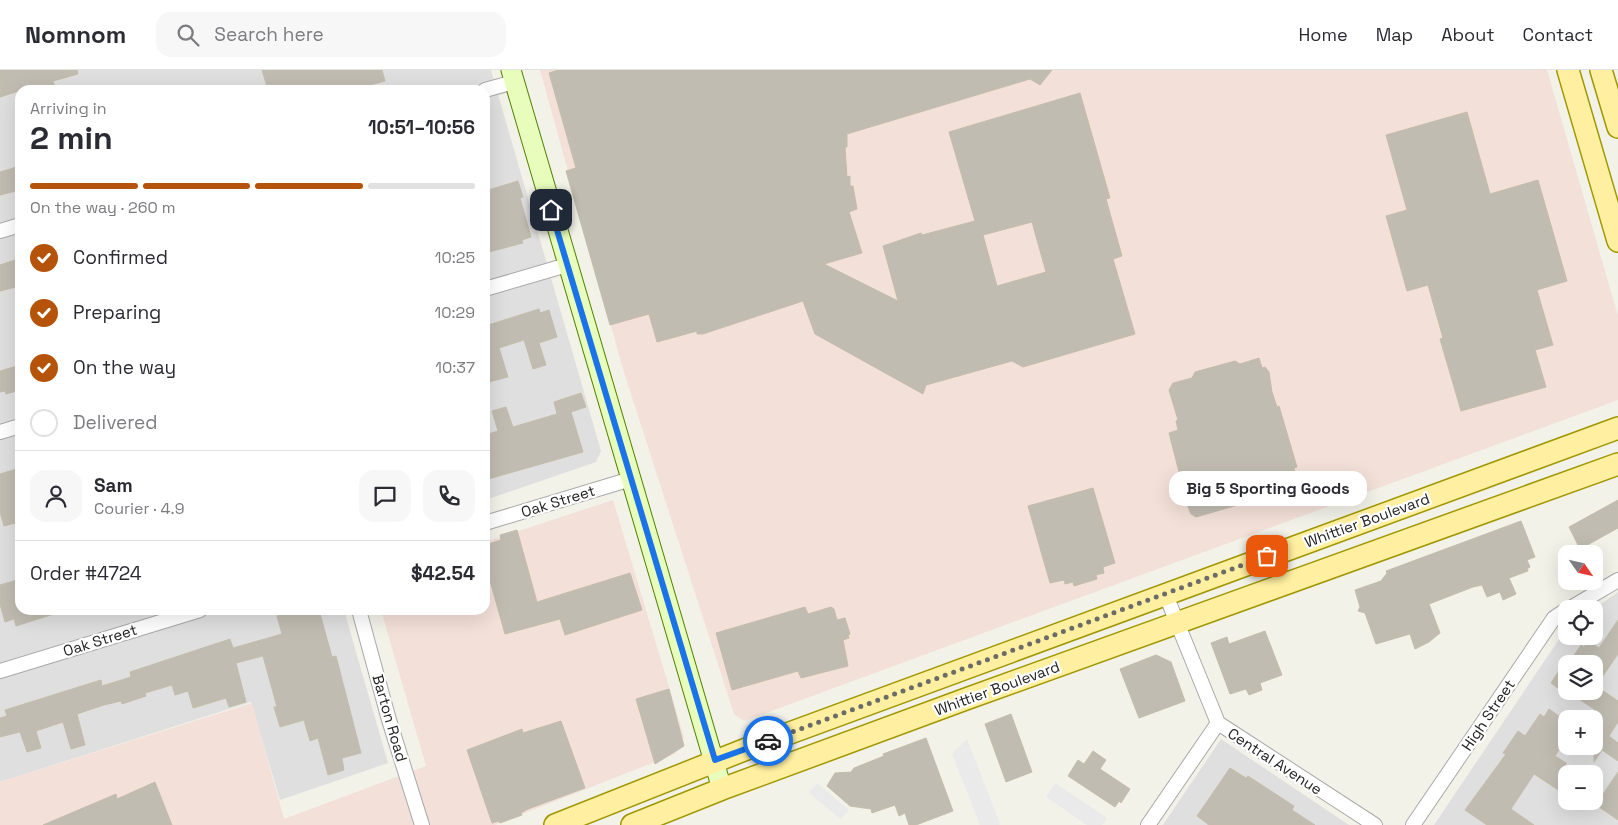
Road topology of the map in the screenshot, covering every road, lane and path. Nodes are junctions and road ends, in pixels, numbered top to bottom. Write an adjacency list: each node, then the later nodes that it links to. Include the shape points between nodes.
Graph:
1 (1568, 70): 8 (main road)
2 (1601, 70): 5 (main road)
3 (512, 76): 4 (street); 9 (street)
4 (490, 87)
5 (1618, 127)
6 (15, 227): 7 (street)
7 (0, 231)
8 (1618, 241)
9 (567, 265): 10 (street); 15 (street)
10 (490, 288)
11 (15, 428): 13 (street)
12 (1618, 428): 18 (main road, Whittier Boulevard)
13 (0, 432)
14 (1618, 464): 23 (main road, Whittier Boulevard)
15 (631, 479): 16 (street, Oak Street); 26 (street)
16 (490, 521)
17 (1618, 580): 19 (street, High Street)
18 (1165, 594): 23 (street, Central Avenue); 26 (main road, Whittier Boulevard)
19 (1585, 600)
20 (184, 615): 24 (street, Oak Street)
21 (360, 615): 28 (street, Barton Road)
22 (1558, 616): 33 (street, High Street)
23 (1176, 623): 25 (street, Central Avenue); 27 (main road, Whittier Boulevard)
24 (0, 671)
25 (1218, 723): 31 (street); 32 (street, Central Avenue)
26 (715, 760): 27 (street); 29 (main road, Whittier Boulevard)
27 (722, 789): 30 (main road, Whittier Boulevard)
28 (422, 825)
29 (555, 825)
30 (632, 825)
31 (1148, 825)
32 (1375, 825)
33 (1413, 825)

